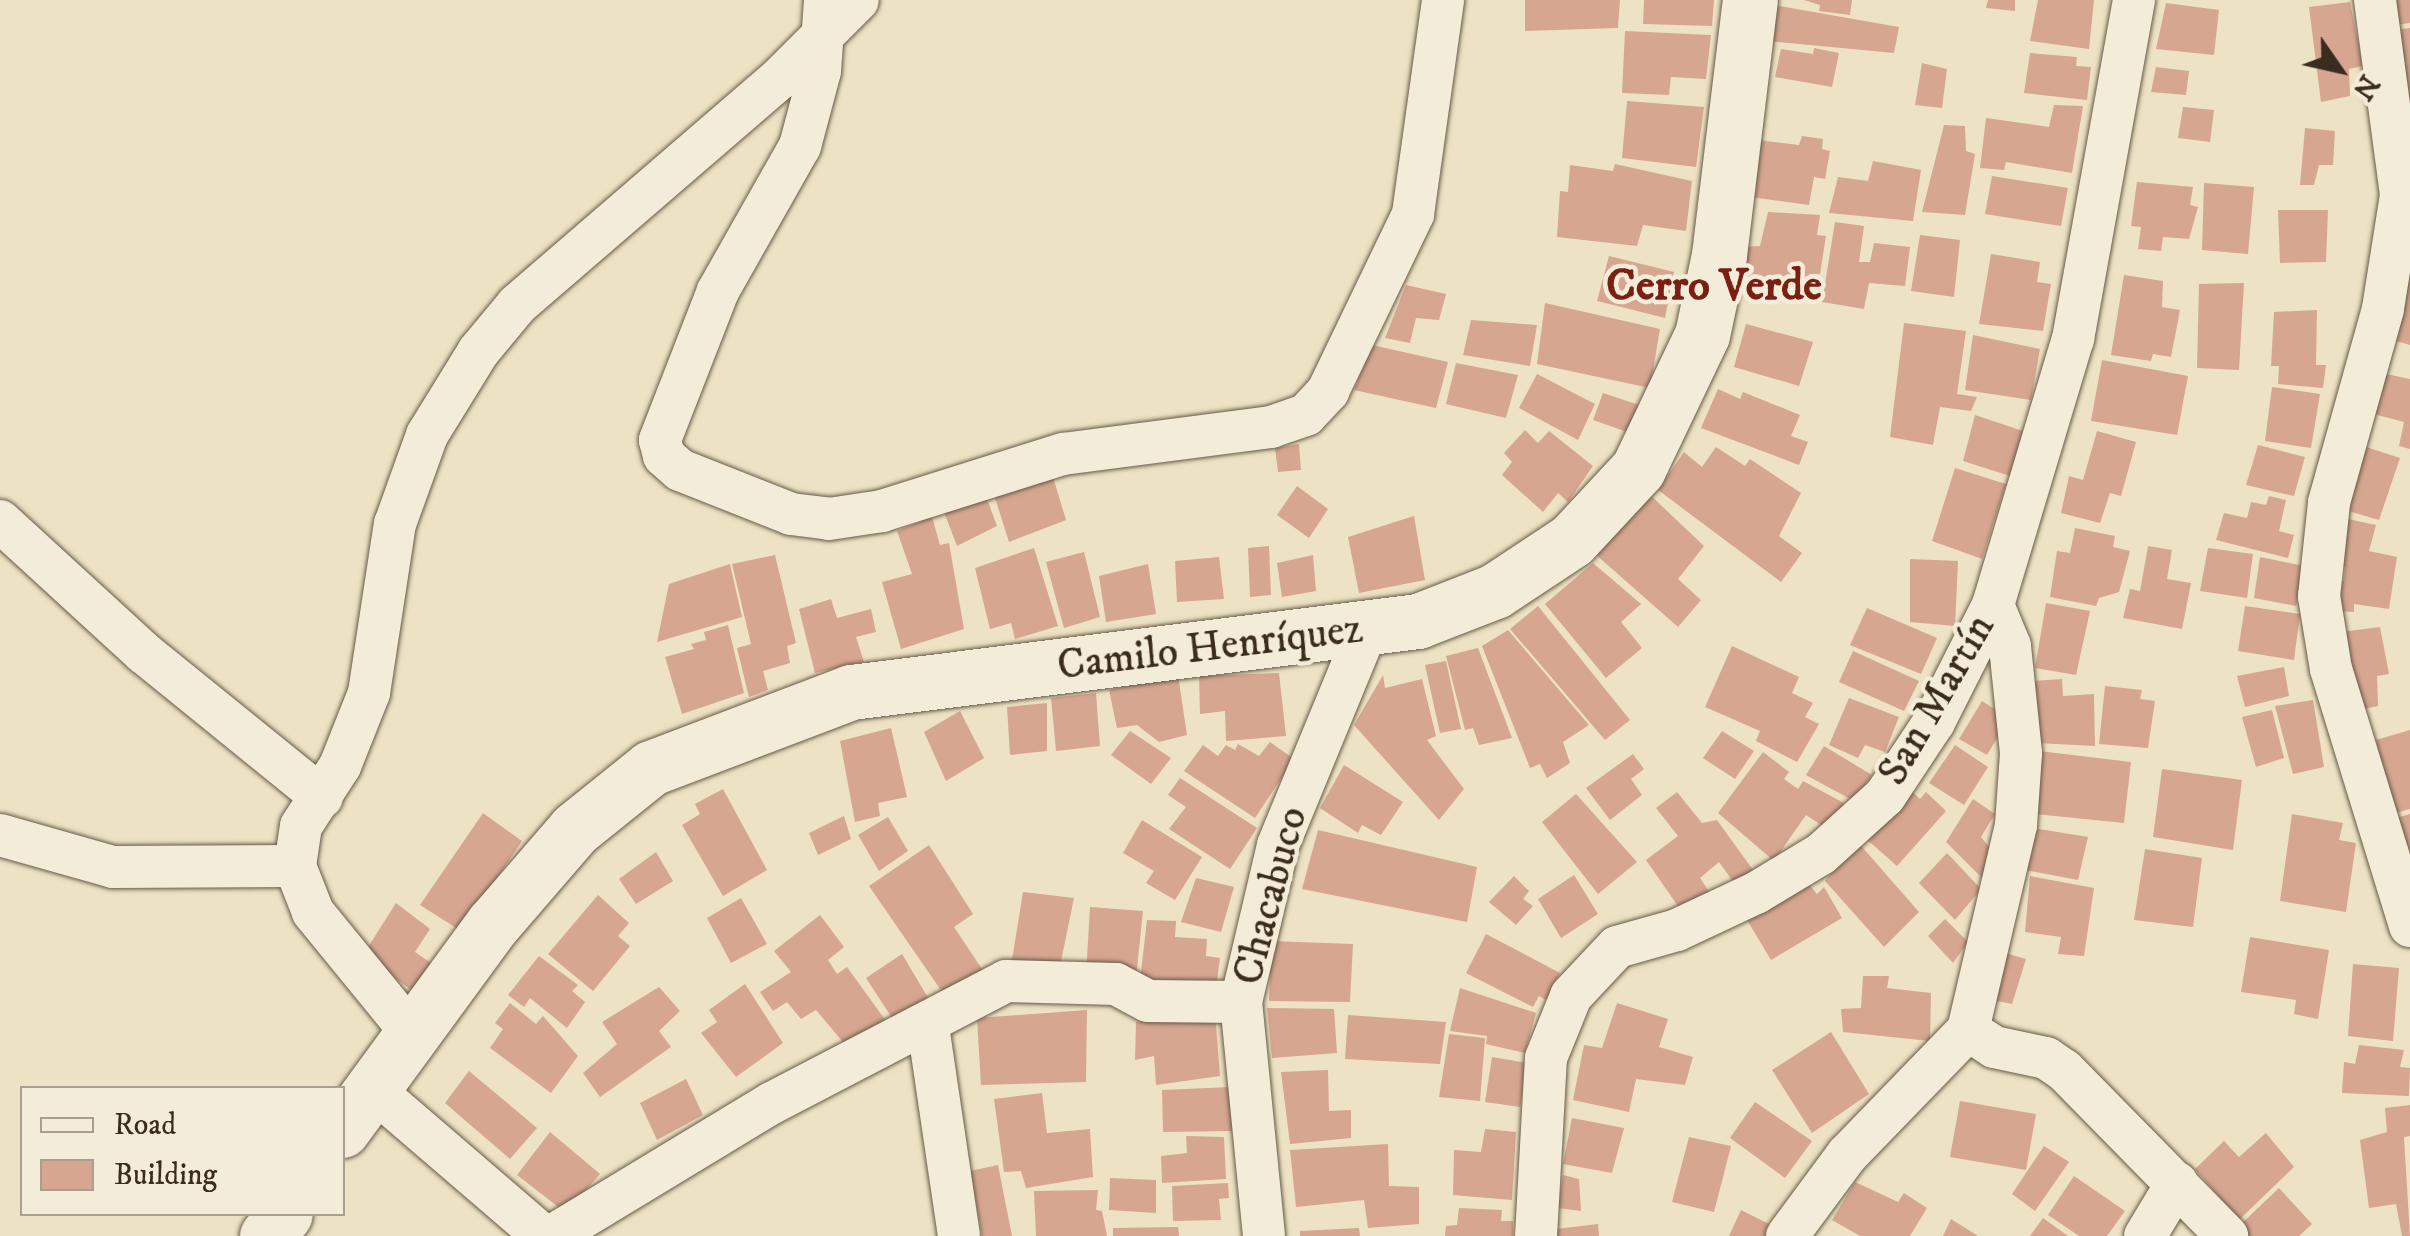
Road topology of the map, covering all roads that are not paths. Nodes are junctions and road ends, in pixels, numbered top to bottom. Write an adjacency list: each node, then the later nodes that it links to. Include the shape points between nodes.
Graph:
1 (858, 0): 6 (street)
2 (1443, 0): 6 (street, via 1413,214 1328,391 1306,415 1271,428 1064,454 882,510 829,519 791,514 680,470 660,440 718,292 800,146)
3 (1750, 0): 9 (street, Camilo Henríquez, via 1712,295 1688,374 1638,470 1572,540 1535,568 1457,608)
4 (2134, 0): 8 (street, San Martín, via 2073,339)
5 (2375, 0): 13 (street, via 2401,195 2383,309 2328,504 2319,596 2330,669)
6 (824, 18): 10 (street, via 517,305 450,392 408,480 385,569 369,693)
7 (0, 520): 10 (street, via 144,653)
8 (1993, 605): 16 (street, via 2010,646 2021,754 2016,825); 25 (street, San Martín, via 1934,722 1884,796 1820,854 1756,893 1677,930 1617,948 1571,996 1546,1058)
9 (1367, 629): 14 (street, Chacabuco, via 1278,845); 17 (street, Camilo Henríquez, via 851,692 651,768 575,829)
10 (322, 797): 12 (street, via 301,826)
11 (0, 835): 12 (street, via 113,867)
12 (295, 866): 17 (street)
13 (2410, 926)
14 (1241, 1002): 15 (street, via 1148,1001 1116,984 1006,981); 24 (street, Chacabuco)
15 (928, 1026): 22 (street, via 772,1103); 23 (street)
16 (1968, 1030): 18 (street, via 1994,1047 2046,1058 2064,1070); 26 (street, via 1847,1155)
17 (378, 1077): 21 (street)
18 (2177, 1183): 27 (street); 28 (street)
19 (283, 1216): 20 (street)
20 (267, 1236)
21 (543, 1236)
22 (552, 1236)
23 (959, 1236)
24 (1264, 1236)
25 (1536, 1236)
26 (1787, 1236)
27 (2145, 1236)
28 (2227, 1236)

